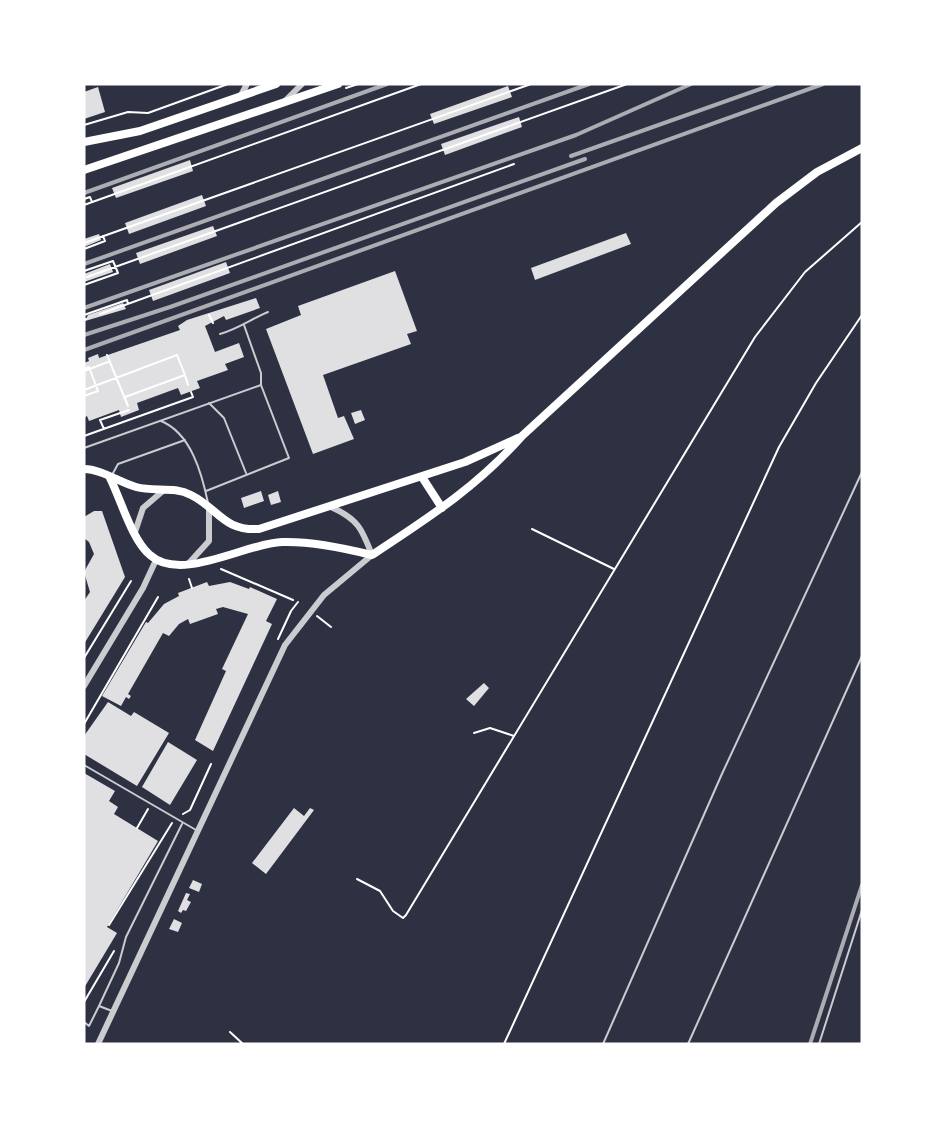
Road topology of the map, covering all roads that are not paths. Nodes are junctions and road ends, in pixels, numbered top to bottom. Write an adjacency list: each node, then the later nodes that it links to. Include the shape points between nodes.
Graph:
1 (247, 84): 5 (street)
2 (276, 84): 5 (main road)
3 (302, 84): 6 (street)
4 (338, 84): 6 (main road)
5 (240, 97): 7 (main road, via 140,132)
6 (282, 103): 9 (main road)
7 (84, 142)
8 (862, 148): 16 (main road, via 817,172 776,203)
9 (84, 170)
10 (268, 312): 11 (lane)
11 (244, 326): 12 (lane); 13 (lane, via 261,374)
12 (220, 334)
13 (261, 385): 14 (lane); 21 (lane, via 289,458)
14 (209, 403): 15 (lane); 21 (lane, via 224,418)
15 (161, 421): 17 (lane, via 174,426); 18 (lane)
16 (522, 436): 22 (main road); 27 (main road, via 494,468)
17 (185, 440): 23 (lane, via 118,464); 25 (lane)
18 (84, 448)
19 (84, 469): 23 (main road)
20 (862, 472): 43 (lane, via 731,754)
21 (246, 473): 25 (lane)
22 (422, 477): 26 (main road); 27 (main road)
23 (111, 478): 24 (main road); 29 (main road)
24 (165, 490): 28 (main road, via 189,494); 29 (street, via 142,508)
25 (206, 491): 28 (lane)
26 (331, 507): 28 (main road, via 268,528 248,530 230,525); 30 (street, via 362,528)
27 (442, 508): 30 (main road)
28 (209, 509): 32 (street, via 209,541)
29 (135, 532): 31 (main road)
30 (372, 555): 32 (main road, via 284,542); 37 (street, via 324,595 294,631)
31 (156, 560): 32 (main road); 34 (street)
32 (189, 563)
33 (862, 656): 44 (lane)
34 (84, 686)
35 (84, 765): 36 (lane)
36 (182, 825): 37 (lane); 39 (lane, via 126,937)
37 (198, 831): 40 (street)
38 (862, 910): 45 (lane)
39 (99, 1006): 40 (lane); 41 (lane, via 89,1026)
40 (114, 1012): 42 (street)
41 (84, 1022)
42 (98, 1044)
43 (603, 1044)
44 (688, 1044)
45 (819, 1044)

